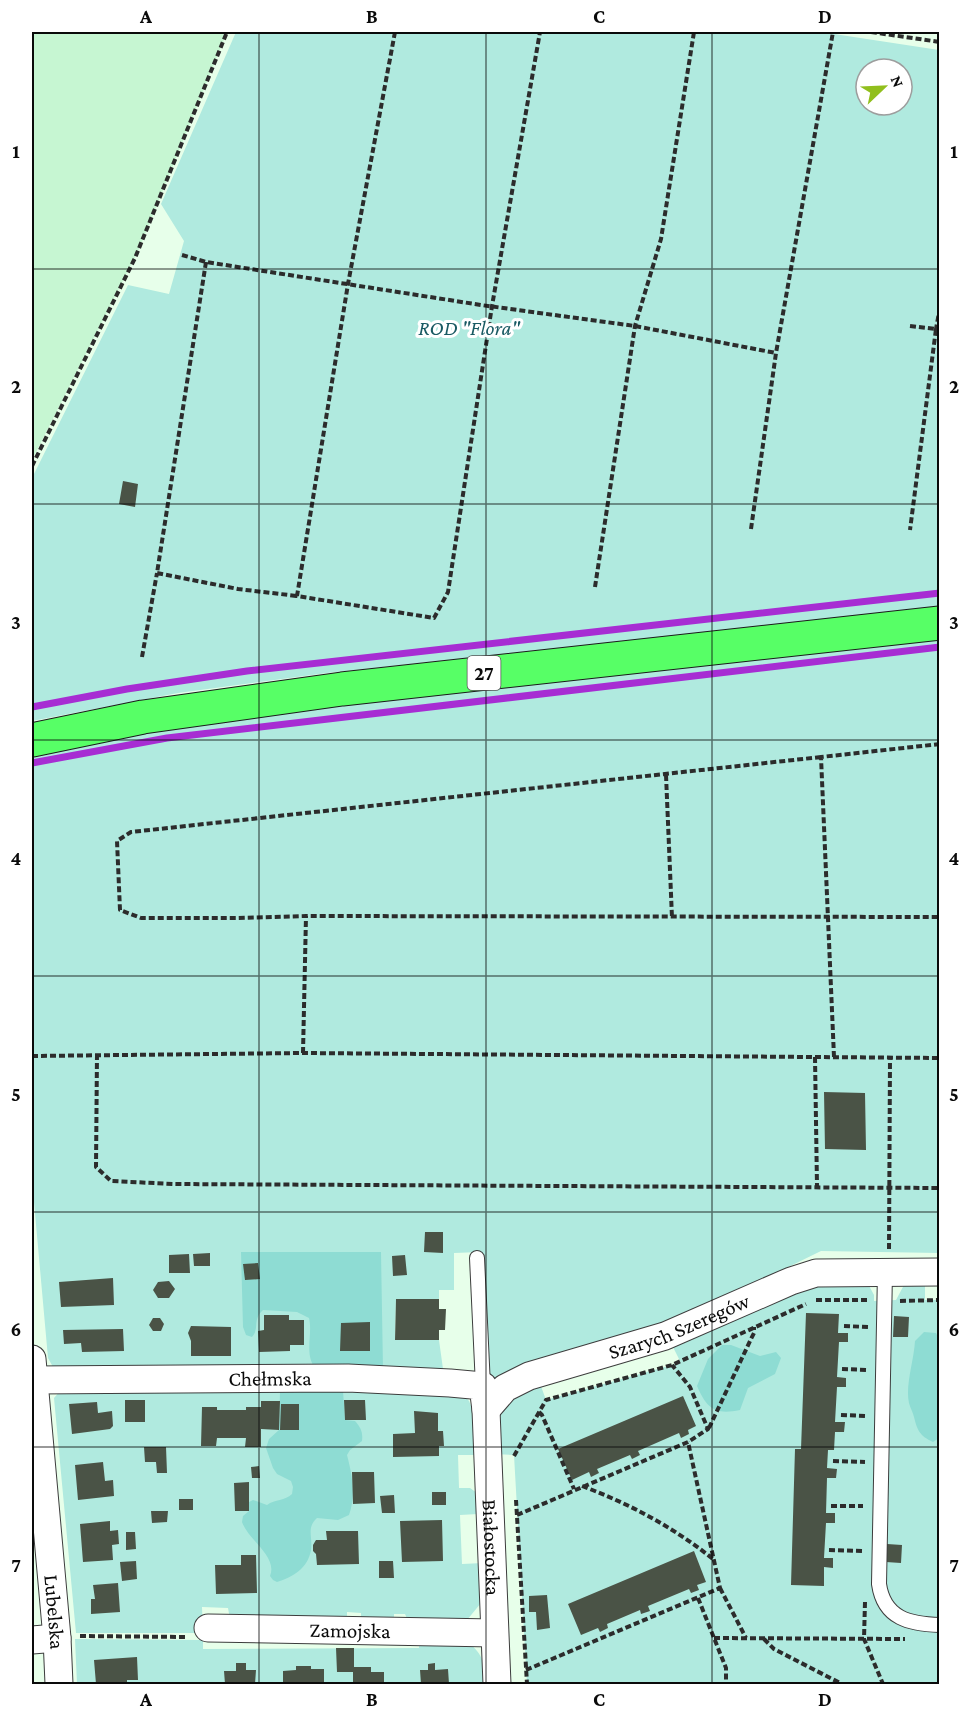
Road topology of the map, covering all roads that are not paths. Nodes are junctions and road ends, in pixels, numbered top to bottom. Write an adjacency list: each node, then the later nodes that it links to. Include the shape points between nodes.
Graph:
1 (939, 623): 2 (main road, 27, via 342,689 142,717)
2 (32, 740)
3 (477, 1258): 7 (lane)
4 (887, 1272): 5 (street, Szarych Szeregów); 7 (street, Szarych Szeregów, via 808,1275 665,1336 529,1376); 8 (lane, via 879,1584 886,1603 898,1616 910,1623)
5 (939, 1272)
6 (32, 1370): 7 (street, Chełmska, via 450,1383); 11 (street, Lubelska)
7 (484, 1398): 10 (street, Białostocka)
8 (939, 1625)
9 (208, 1628): 10 (street, Zamojska)
10 (494, 1633): 13 (street, Białostocka)
11 (53, 1638): 12 (street, Lubelska)
12 (59, 1684)
13 (496, 1684)

